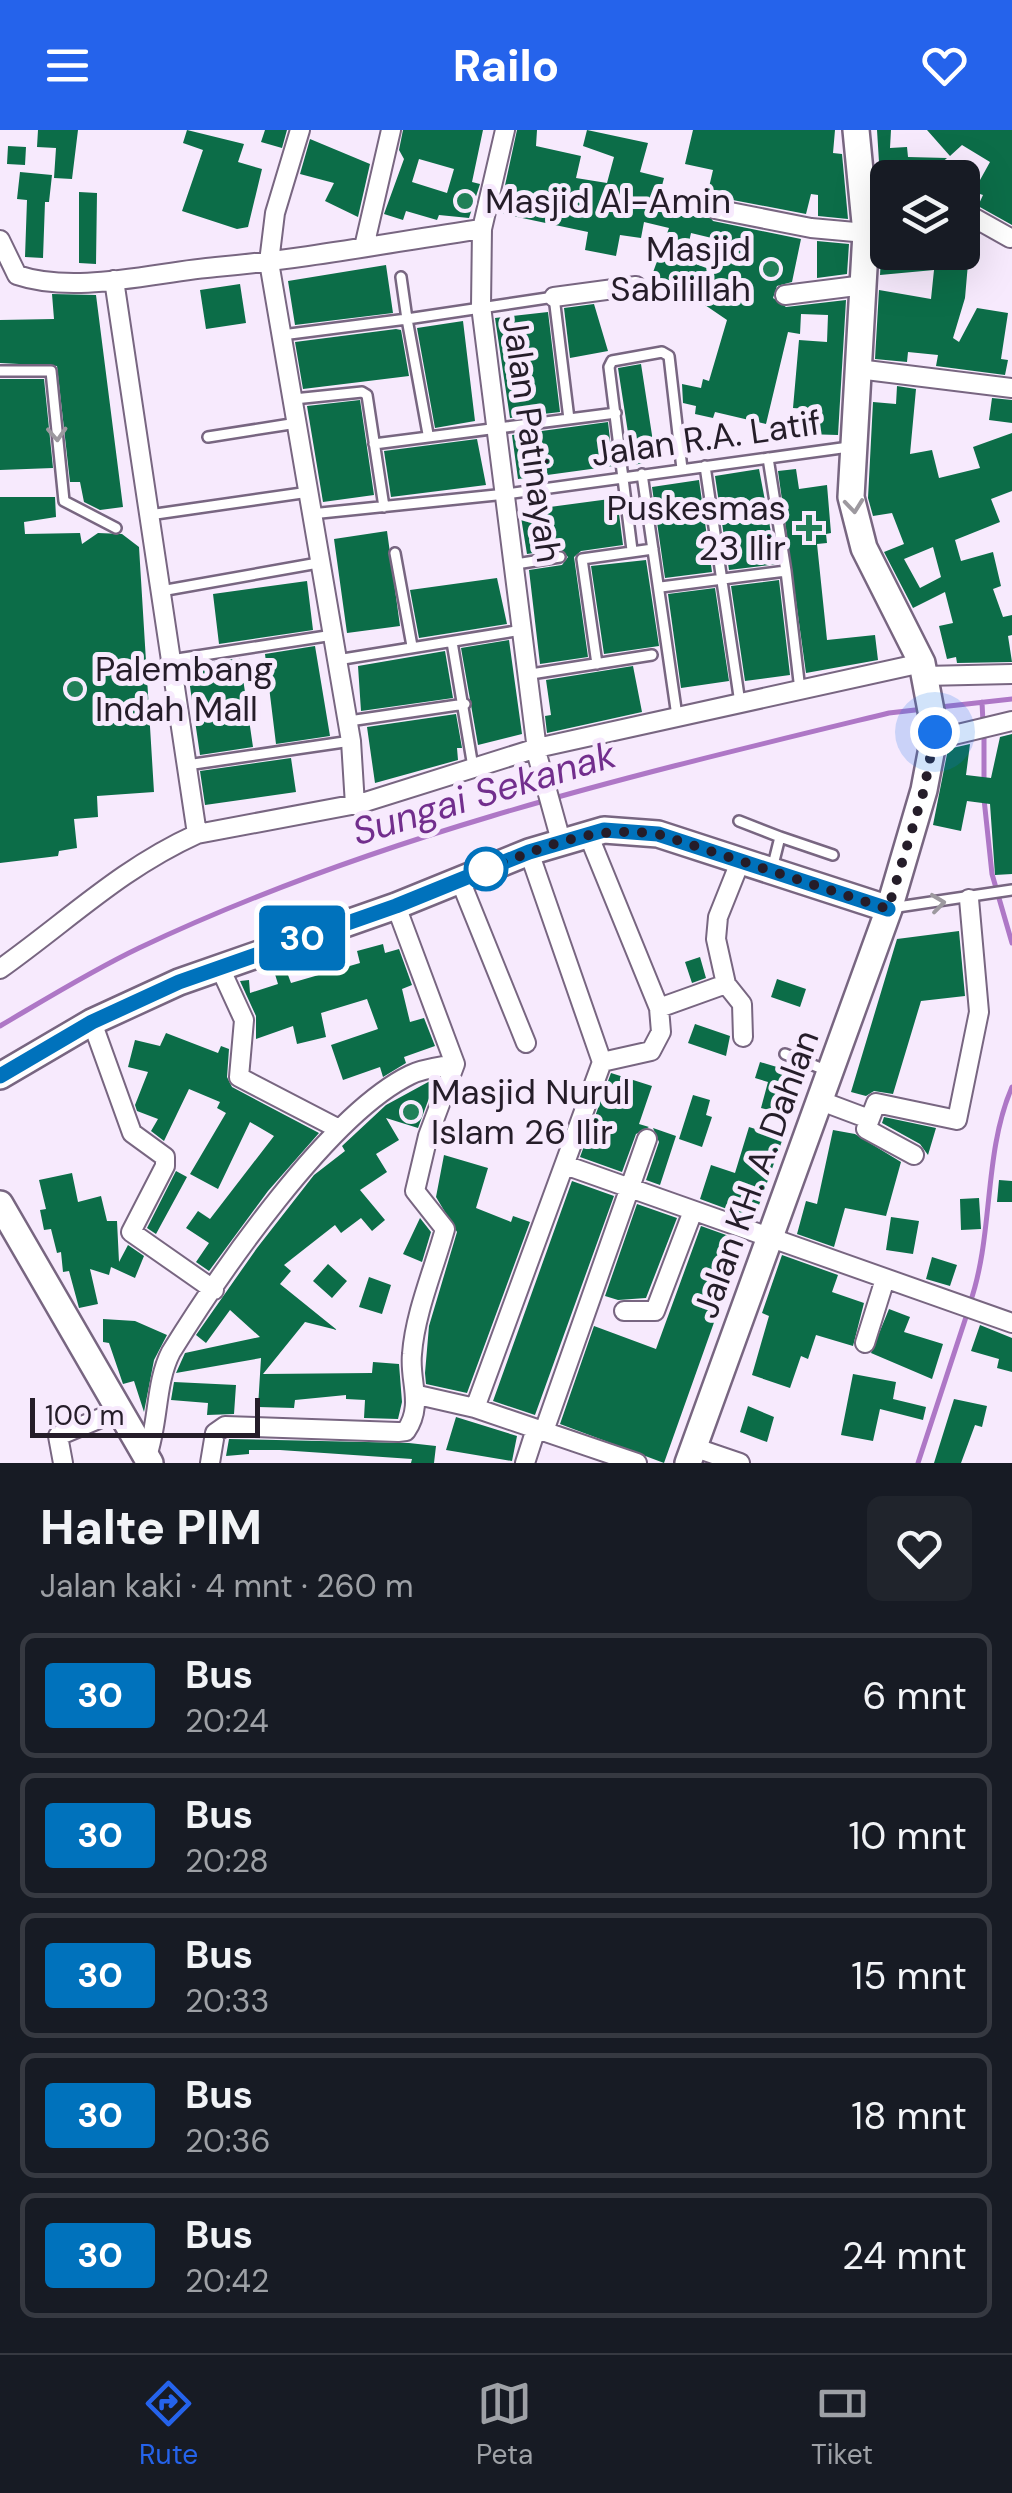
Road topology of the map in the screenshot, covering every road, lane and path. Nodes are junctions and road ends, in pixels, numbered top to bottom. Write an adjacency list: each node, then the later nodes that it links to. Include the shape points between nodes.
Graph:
1 (300, 130): 14 (street, via 275,213)
2 (391, 130): 13 (street)
3 (505, 130): 9 (street, Jalan Patinayah)
4 (856, 130): 6 (street)
5 (714, 208): 8 (street, via 811,228)
6 (870, 208)
7 (980, 222): 10 (street)
8 (870, 225)
9 (482, 228): 13 (street); 21 (street, Jalan Patinayah)
10 (1010, 238)
11 (0, 240): 16 (street, via 11,269 24,278)
12 (870, 245): 17 (street)
13 (364, 247): 14 (street)
14 (269, 262): 16 (street); 23 (street)
15 (401, 277): 22 (lane)
16 (114, 280): 45 (street)
17 (864, 285): 19 (street); 24 (street)
18 (636, 286): 20 (street)
19 (785, 295)
20 (554, 297): 21 (lane); 29 (lane)
21 (481, 306): 22 (lane); 31 (street, Jalan Patinayah)
22 (407, 319): 23 (lane); 32 (lane)
23 (282, 335): 27 (street)
24 (858, 368): 26 (street); 35 (street)
25 (0, 371): 46 (lane, one-way to 46, via 50,370 68,506)
26 (1012, 388)
27 (294, 399): 30 (street); 34 (lane, via 364,393)
28 (616, 413): 29 (lane); 38 (lane, via 610,362 666,354); 40 (lane)
29 (569, 419): 31 (lane)
30 (300, 422): 33 (lane); 41 (street)
31 (498, 427): 32 (lane); 42 (street, Jalan Patinayah)
32 (428, 434): 34 (lane)
33 (208, 437)
34 (374, 444): 43 (lane)
35 (855, 446): 36 (lane, Jalan R.A. Latif); 66 (street, one-way to 66, via 856,523)
36 (768, 458): 37 (lane, Jalan R.A. Latif); 53 (lane)
37 (705, 466): 38 (lane, Jalan R.A. Latif); 54 (lane)
38 (682, 469): 39 (lane, Jalan R.A. Latif)
39 (642, 474): 40 (lane, Jalan R.A. Latif); 47 (lane)
40 (622, 476): 42 (lane, Jalan R.A. Latif); 48 (lane)
41 (309, 492): 44 (street); 45 (lane)
42 (506, 494): 43 (lane, Jalan R.A. Latif); 52 (street, Jalan Patinayah)
43 (384, 506): 44 (lane, Jalan R.A. Latif)
44 (311, 514): 51 (street)
45 (150, 515): 56 (street)
46 (116, 528)
47 (654, 549): 48 (lane); 55 (lane)
48 (632, 550): 64 (lane, via 582,559)
49 (396, 553): 60 (lane)
50 (560, 557): 52 (lane)
51 (318, 563): 56 (lane); 58 (street)
52 (516, 564): 57 (street, Jalan Patinayah)
53 (786, 571): 54 (lane); 68 (lane)
54 (722, 580): 55 (lane); 69 (lane)
55 (661, 588): 71 (lane)
56 (161, 591): 62 (street)
57 (525, 629): 59 (lane); 65 (street, Jalan Patinayah)
58 (333, 635): 62 (lane); 63 (street)
59 (452, 642): 60 (lane); 70 (lane)
60 (412, 646): 63 (lane)
61 (652, 655): 64 (lane)
62 (172, 660): 77 (street)
63 (337, 660): 72 (street)
64 (597, 664): 65 (lane)
65 (531, 674): 76 (street, Jalan Patinayah)
66 (924, 674): 67 (street); 68 (street); 74 (street)
67 (1012, 674)
68 (800, 690): 69 (street)
69 (740, 703): 71 (street)
70 (465, 704): 72 (lane); 78 (lane)
71 (676, 716): 76 (street)
72 (347, 721): 75 (street)
73 (1012, 721): 74 (street)
74 (934, 736): 93 (street, Jalan KH. A. Dahlan)
75 (351, 740): 77 (lane); 79 (street)
76 (538, 753): 78 (street); 81 (street, Jalan Patinayah)
77 (188, 766): 82 (street)
78 (474, 768): 79 (street)
79 (355, 804): 82 (street)
80 (740, 822): 84 (lane)
81 (559, 832): 83 (street); 85 (street)
82 (197, 834): 94 (street, via 144,858)
83 (588, 834): 87 (street, via 658,834); 97 (street)
84 (780, 837): 86 (lane); 88 (lane)
85 (529, 852): 89 (street); 102 (street)
86 (833, 855)
87 (740, 862): 88 (street); 96 (street, via 718,917)
88 (771, 872): 93 (street)
89 (460, 880): 92 (street); 100 (street)
90 (1012, 890): 91 (lane)
91 (978, 897): 93 (lane, one-way to 91); 107 (street, via 980,1012 957,1120 876,1103)
92 (396, 906): 95 (street); 103 (street)
93 (888, 909): 104 (street, Jalan KH. A. Dahlan)
94 (0, 969)
95 (221, 970): 98 (street); 108 (street, via 244,1020 239,1077)
96 (726, 984): 97 (street); 99 (street, via 742,1004)
97 (659, 1008): 102 (street, via 660,1032 651,1051)
98 (92, 1022): 105 (street); 117 (street, via 132,1134 166,1160 131,1232)
99 (743, 1037)
100 (526, 1042)
101 (785, 1054): 104 (lane)
102 (602, 1062): 111 (street)
103 (455, 1064): 108 (street, via 408,1076); 121 (street, via 415,1191 445,1229 412,1355)
104 (830, 1072): 106 (street, Jalan KH. A. Dahlan)
105 (0, 1076)
106 (820, 1100): 107 (street); 115 (street, Jalan KH. A. Dahlan)
107 (869, 1118): 110 (street, via 866,1129)
108 (340, 1129): 117 (street)
109 (647, 1138): 112 (street)
110 (914, 1156)
111 (565, 1165): 112 (street); 122 (street)
112 (628, 1187): 114 (street); 124 (street)
113 (0, 1204): 123 (street)
114 (693, 1211): 115 (street); 118 (street, via 655,1311)
115 (772, 1238): 116 (street); 125 (street, Jalan KH. A. Dahlan)
116 (886, 1280): 119 (street); 120 (street)
117 (214, 1290): 126 (street, via 166,1360)
118 (624, 1311)
119 (1012, 1323)
120 (864, 1343)
121 (418, 1395): 122 (street); 128 (street, via 406,1431 225,1426 215,1433)
122 (476, 1408): 124 (street)
123 (120, 1410): 126 (street); 127 (street, via 58,1436)
124 (540, 1430): 129 (street); 130 (street)
125 (690, 1455): 131 (street)
126 (148, 1460)
127 (62, 1463)
128 (210, 1463)
129 (525, 1463)
130 (637, 1463)
131 (740, 1463)

